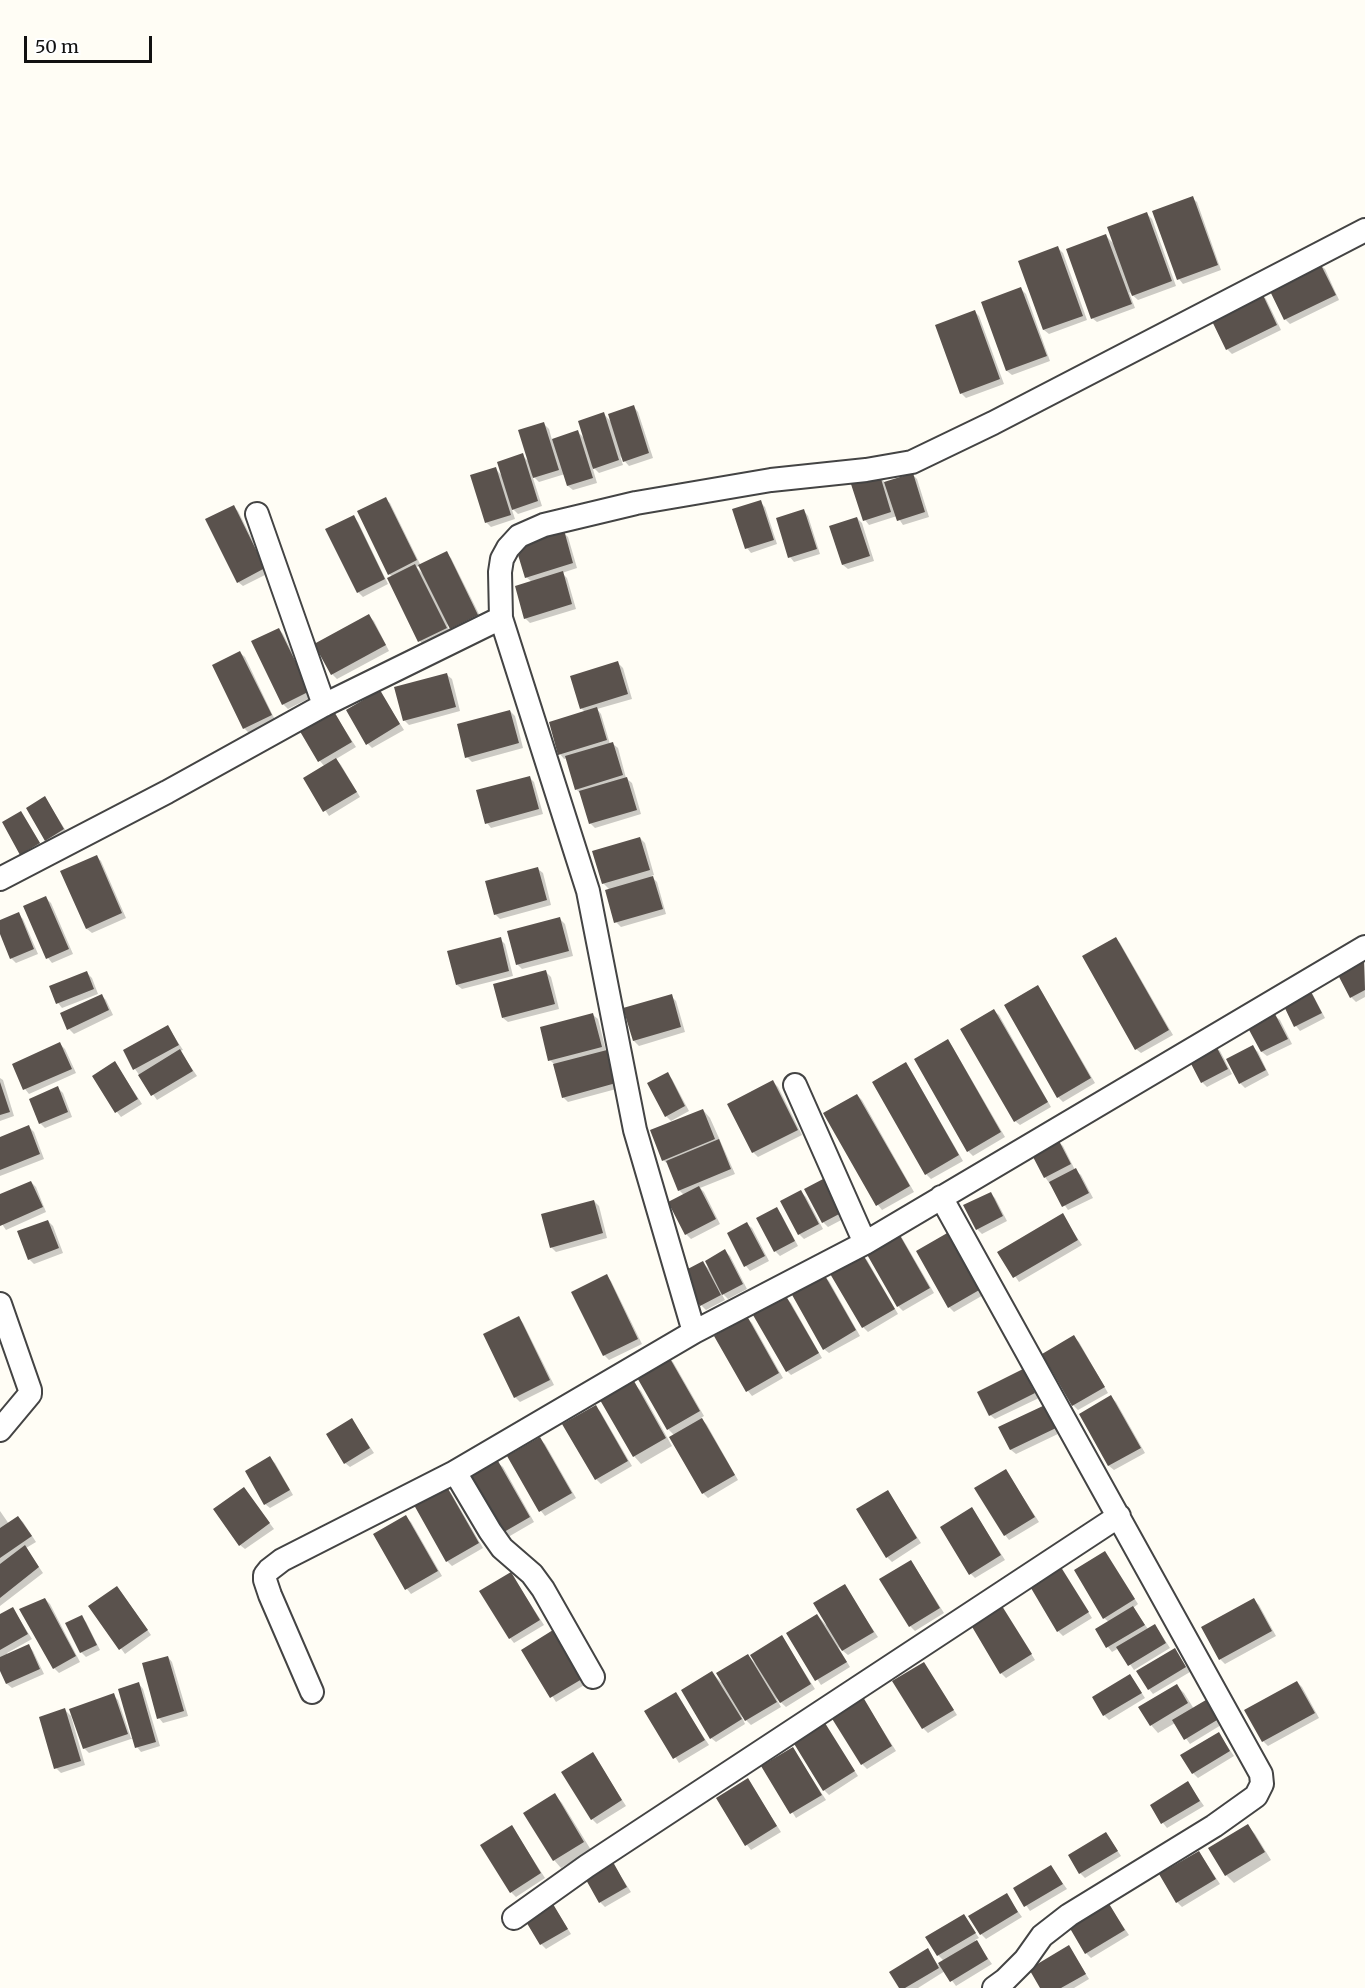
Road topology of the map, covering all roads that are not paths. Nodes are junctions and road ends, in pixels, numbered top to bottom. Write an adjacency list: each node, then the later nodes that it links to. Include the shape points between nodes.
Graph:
1 (1365, 230): 3 (street, via 912,462 636,503 544,525 519,536 502,559)
2 (257, 514): 4 (street)
3 (501, 618): 4 (street); 11 (street, via 588,891 635,1131)
4 (324, 705): 5 (street)
5 (0, 879)
6 (1365, 947): 8 (street)
7 (795, 1085): 9 (street)
8 (941, 1197): 9 (street); 14 (street)
9 (865, 1243): 11 (street)
10 (0, 1304): 12 (street, via 30,1394)
11 (694, 1332): 13 (street)
12 (5, 1424)
13 (455, 1472): 15 (street, via 502,1548 543,1589); 16 (street, via 269,1570 266,1575 270,1595)
14 (1119, 1516): 17 (street); 18 (street, via 1261,1774 1262,1784 1256,1796 1214,1826 1054,1926)
15 (593, 1677)
16 (312, 1692)
17 (514, 1918)
18 (994, 1988)

